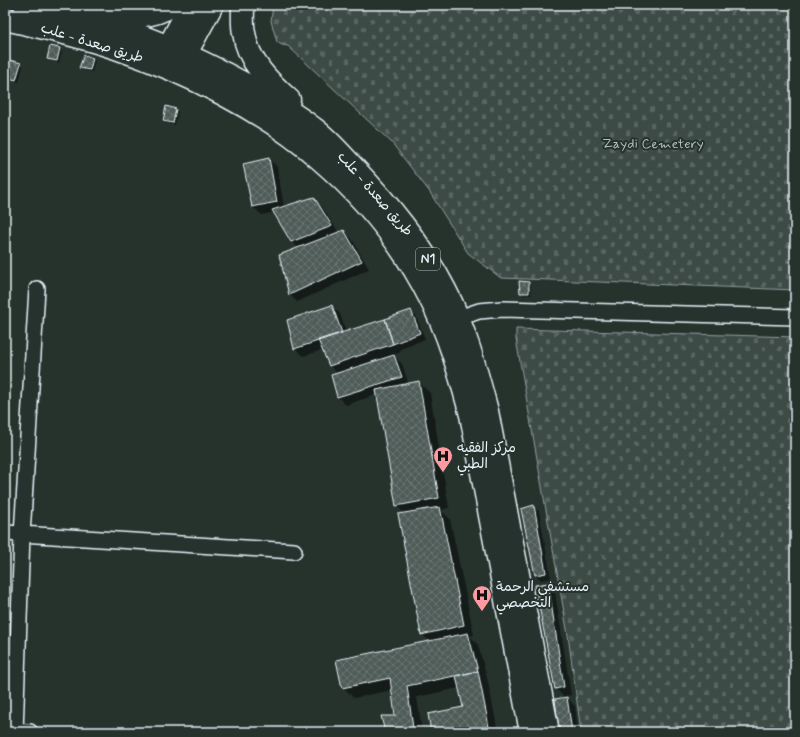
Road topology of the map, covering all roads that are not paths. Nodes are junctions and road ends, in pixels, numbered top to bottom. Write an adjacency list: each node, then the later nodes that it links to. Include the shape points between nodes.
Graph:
1 (25, 5): 6 (main road, طريق صعدة - علب / N1)
2 (172, 5): 6 (main road, via 138,16)
3 (191, 5): 8 (main road)
4 (212, 5): 8 (main road)
5 (243, 5): 9 (main road, via 244,35 248,49 267,80 300,111)
6 (75, 16): 8 (main road, طريق صعدة - علب / N1, via 122,30)
7 (5, 19): 9 (main road, طريق صعدة - علب / N1, via 116,48 173,70)
8 (176, 51): 9 (main road, طريق صعدة - علب / N1, via 264,96)
9 (309, 136): 12 (main road, طريق صعدة - علب / N1, via 332,145 370,184 415,239 446,291)
10 (37, 289): 14 (street)
11 (795, 318): 12 (street, via 502,309 479,311)
12 (450, 321): 18 (main road, طريق صعدة - علب / N1, via 458,369 471,415); 19 (main road, طريق صعدة - علب / N1, via 470,351 487,411)
13 (5, 534): 14 (street)
14 (22, 535): 15 (street); 16 (street)
15 (294, 551)
16 (12, 731): 17 (street)
17 (30, 732)
18 (531, 732)
19 (548, 732)

